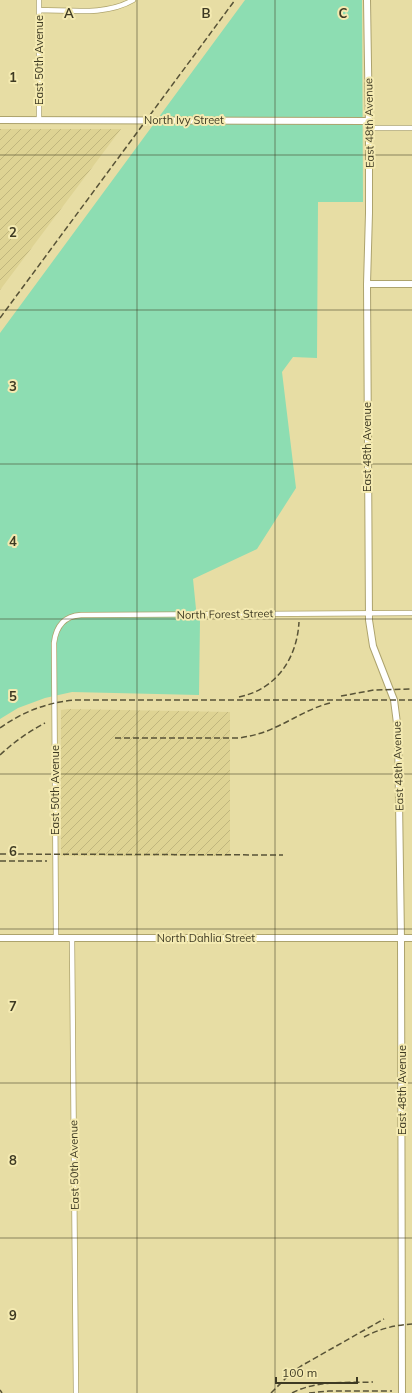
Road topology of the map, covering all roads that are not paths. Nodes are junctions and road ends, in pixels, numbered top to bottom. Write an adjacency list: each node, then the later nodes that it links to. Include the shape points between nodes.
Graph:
1 (39, 0): 4 (street, East 50th Avenue)
2 (133, 0): 4 (street, via 102,10)
3 (367, 0): 7 (street, East 48th Avenue)
4 (39, 10): 6 (street, East 50th Avenue)
5 (0, 120): 6 (street, North Ivy Street)
6 (39, 120): 7 (street, North Ivy Street)
7 (369, 125): 8 (street, North Ivy Street); 9 (street, East 48th Avenue)
8 (412, 128)
9 (367, 284): 10 (street); 11 (street, East 48th Avenue)
10 (412, 284)
11 (369, 613): 12 (street, North Forest Street); 13 (street, North Forest Street, via 78,615 66,618 60,624); 18 (street, East 48th Avenue, via 372,643 390,689 398,722)
12 (412, 613)
13 (54, 643): 15 (street, East 50th Avenue)
14 (0, 938): 15 (street, North Dahlia Street)
15 (56, 938): 16 (street, North Dahlia Street)
16 (72, 938): 18 (street, North Dahlia Street); 19 (street, East 50th Avenue)
17 (412, 938): 18 (street, North Dahlia Street)
18 (401, 939): 20 (street, East 48th Avenue)
19 (76, 1393)
20 (402, 1393)

